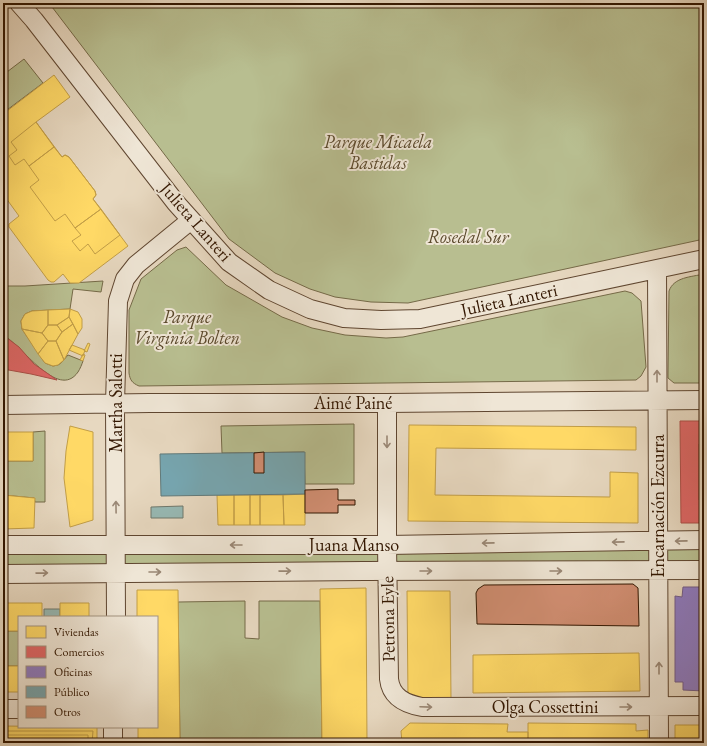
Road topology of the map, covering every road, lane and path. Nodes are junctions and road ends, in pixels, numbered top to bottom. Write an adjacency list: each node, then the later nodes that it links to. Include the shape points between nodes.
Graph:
1 (19, 3): 3 (street, Julieta Lanteri)
2 (26, 3): 3 (street, Julieta Lanteri)
3 (34, 20): 4 (street, Julieta Lanteri)
4 (191, 220): 6 (street, Julieta Lanteri, via 229,262 269,290 310,309 344,318 420,319); 9 (street, Martha Salotti, via 136,265 122,285 118,308)
5 (704, 259): 6 (street, Julieta Lanteri)
6 (657, 269): 7 (street, Encarnación Ezcurra, one-way to 6)
7 (657, 400): 8 (street, Aimé Painé); 10 (street, Aimé Painé); 13 (street, Encarnación Ezcurra)
8 (704, 400)
9 (115, 403): 10 (street, Aimé Painé); 11 (street, Aimé Painé); 16 (street, Martha Salotti, one-way to 9)
10 (387, 403): 14 (street, Petrona Eyle, one-way to 14)
11 (3, 405)
12 (704, 540): 13 (street, Juana Manso, one-way to 13)
13 (658, 541): 14 (street, Juana Manso, one-way to 14); 19 (street, Encarnación Ezcurra)
14 (387, 545): 16 (street, Juana Manso, one-way to 16); 18 (street, Petrona Eyle)
15 (3, 546): 16 (street, Juana Manso)
16 (116, 546): 20 (street, Martha Salotti)
17 (704, 570): 19 (street, Juana Manso)
18 (387, 571): 19 (street, Juana Manso, one-way to 19); 20 (street, Juana Manso, one-way to 18); 23 (street, Petrona Eyle, via 389,679)
19 (658, 571): 25 (street, Encarnación Ezcurra, one-way to 19)
20 (116, 573): 21 (street, Juana Manso, one-way to 20); 22 (street, Martha Salotti)
21 (3, 574)
22 (116, 616)
23 (392, 691): 25 (street, Olga Cossettini, one-way to 25, via 402,701 422,707)
24 (704, 706): 25 (street, Olga Cossettini)
25 (659, 707): 30 (street, Encarnación Ezcurra)
26 (3, 709): 27 (street)
27 (18, 709)
28 (113, 728): 29 (street)
29 (113, 743)
30 (659, 743)

